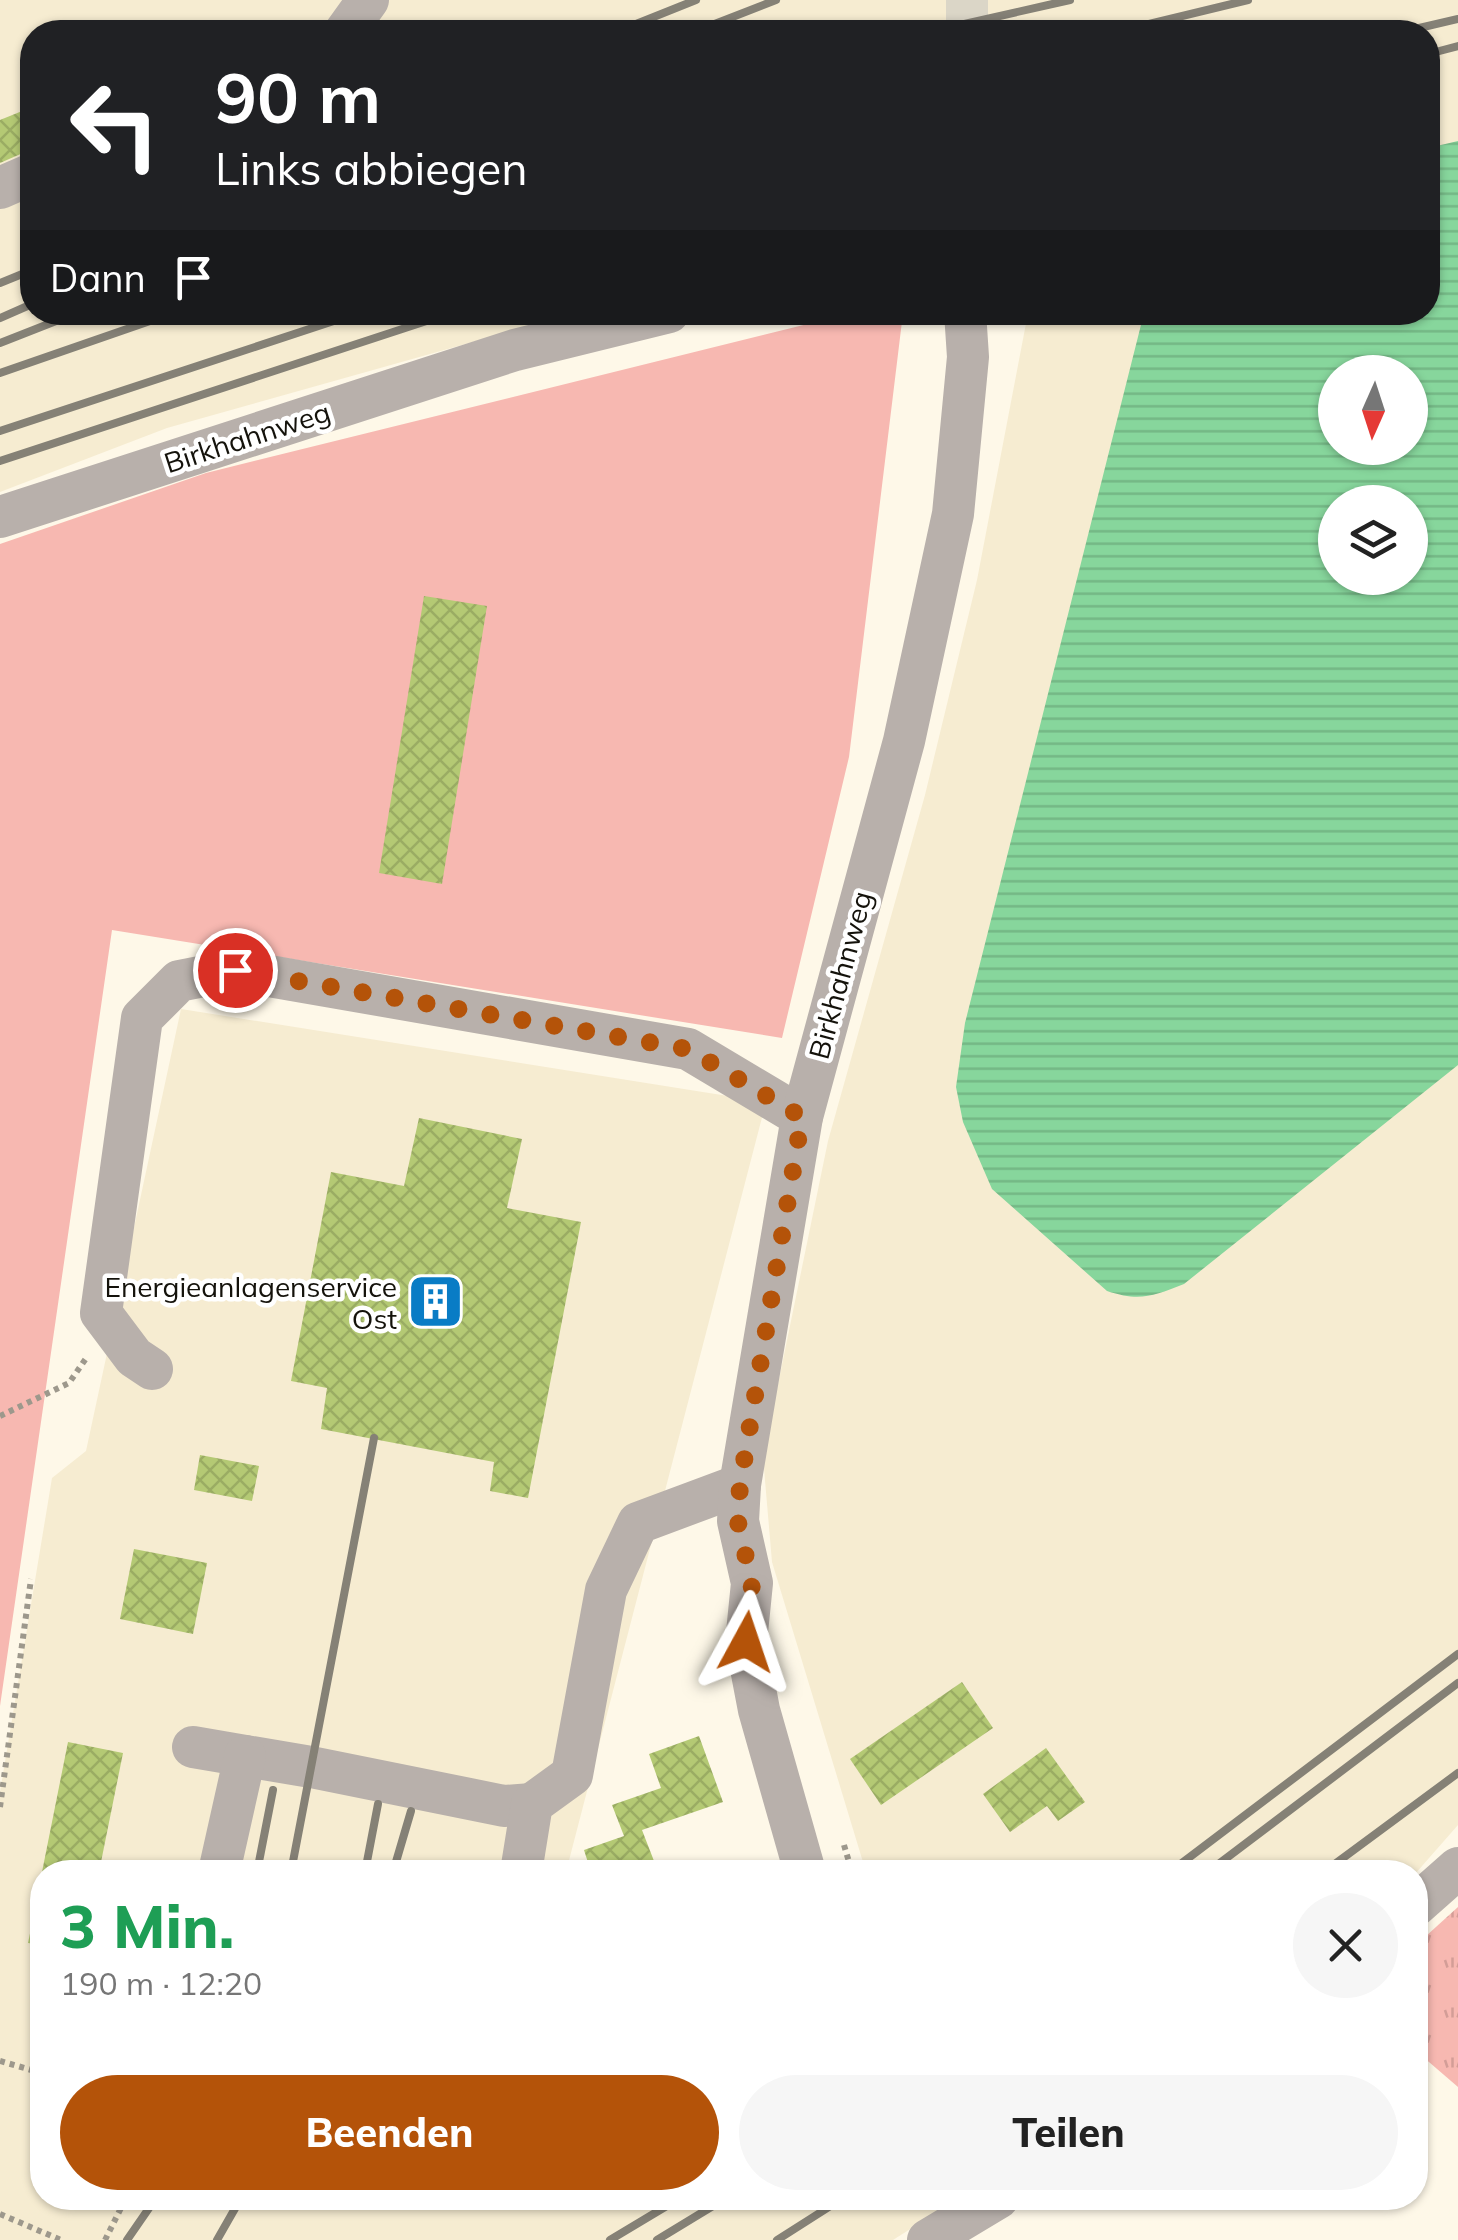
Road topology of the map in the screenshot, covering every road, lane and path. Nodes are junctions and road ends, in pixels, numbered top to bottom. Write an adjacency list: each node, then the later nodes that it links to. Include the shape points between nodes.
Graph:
1 (616, 325): 3 (street, Birkhahnweg, via 515,350)
2 (966, 325): 4 (street, Birkhahnweg, via 953,514 904,741)
3 (0, 516)
4 (802, 1117): 5 (street, via 688,1049 235,970 179,981 142,1018 101,1313 134,1357); 8 (street, Birkhahnweg)
5 (152, 1369)
6 (47, 1394): 7 (path)
7 (0, 1416)
8 (740, 1485): 12 (street, via 638,1523 606,1590 572,1776); 16 (street, Birkhahnweg, via 738,1522 752,1584 746,1642)
9 (31, 1579): 13 (path)
10 (193, 1747): 11 (street)
11 (245, 1756): 12 (street, via 504,1806); 14 (street)
12 (532, 1804): 15 (street)
13 (0, 1807)
14 (222, 1860)
15 (524, 1860)
16 (802, 1860)
17 (1458, 1868): 18 (street)
18 (1428, 1895)
19 (0, 2062): 20 (path)
20 (30, 2070)
21 (120, 2210): 26 (path)
22 (978, 2210): 24 (street)
23 (0, 2214): 25 (path)
24 (936, 2235)
25 (61, 2240)
26 (104, 2240)

